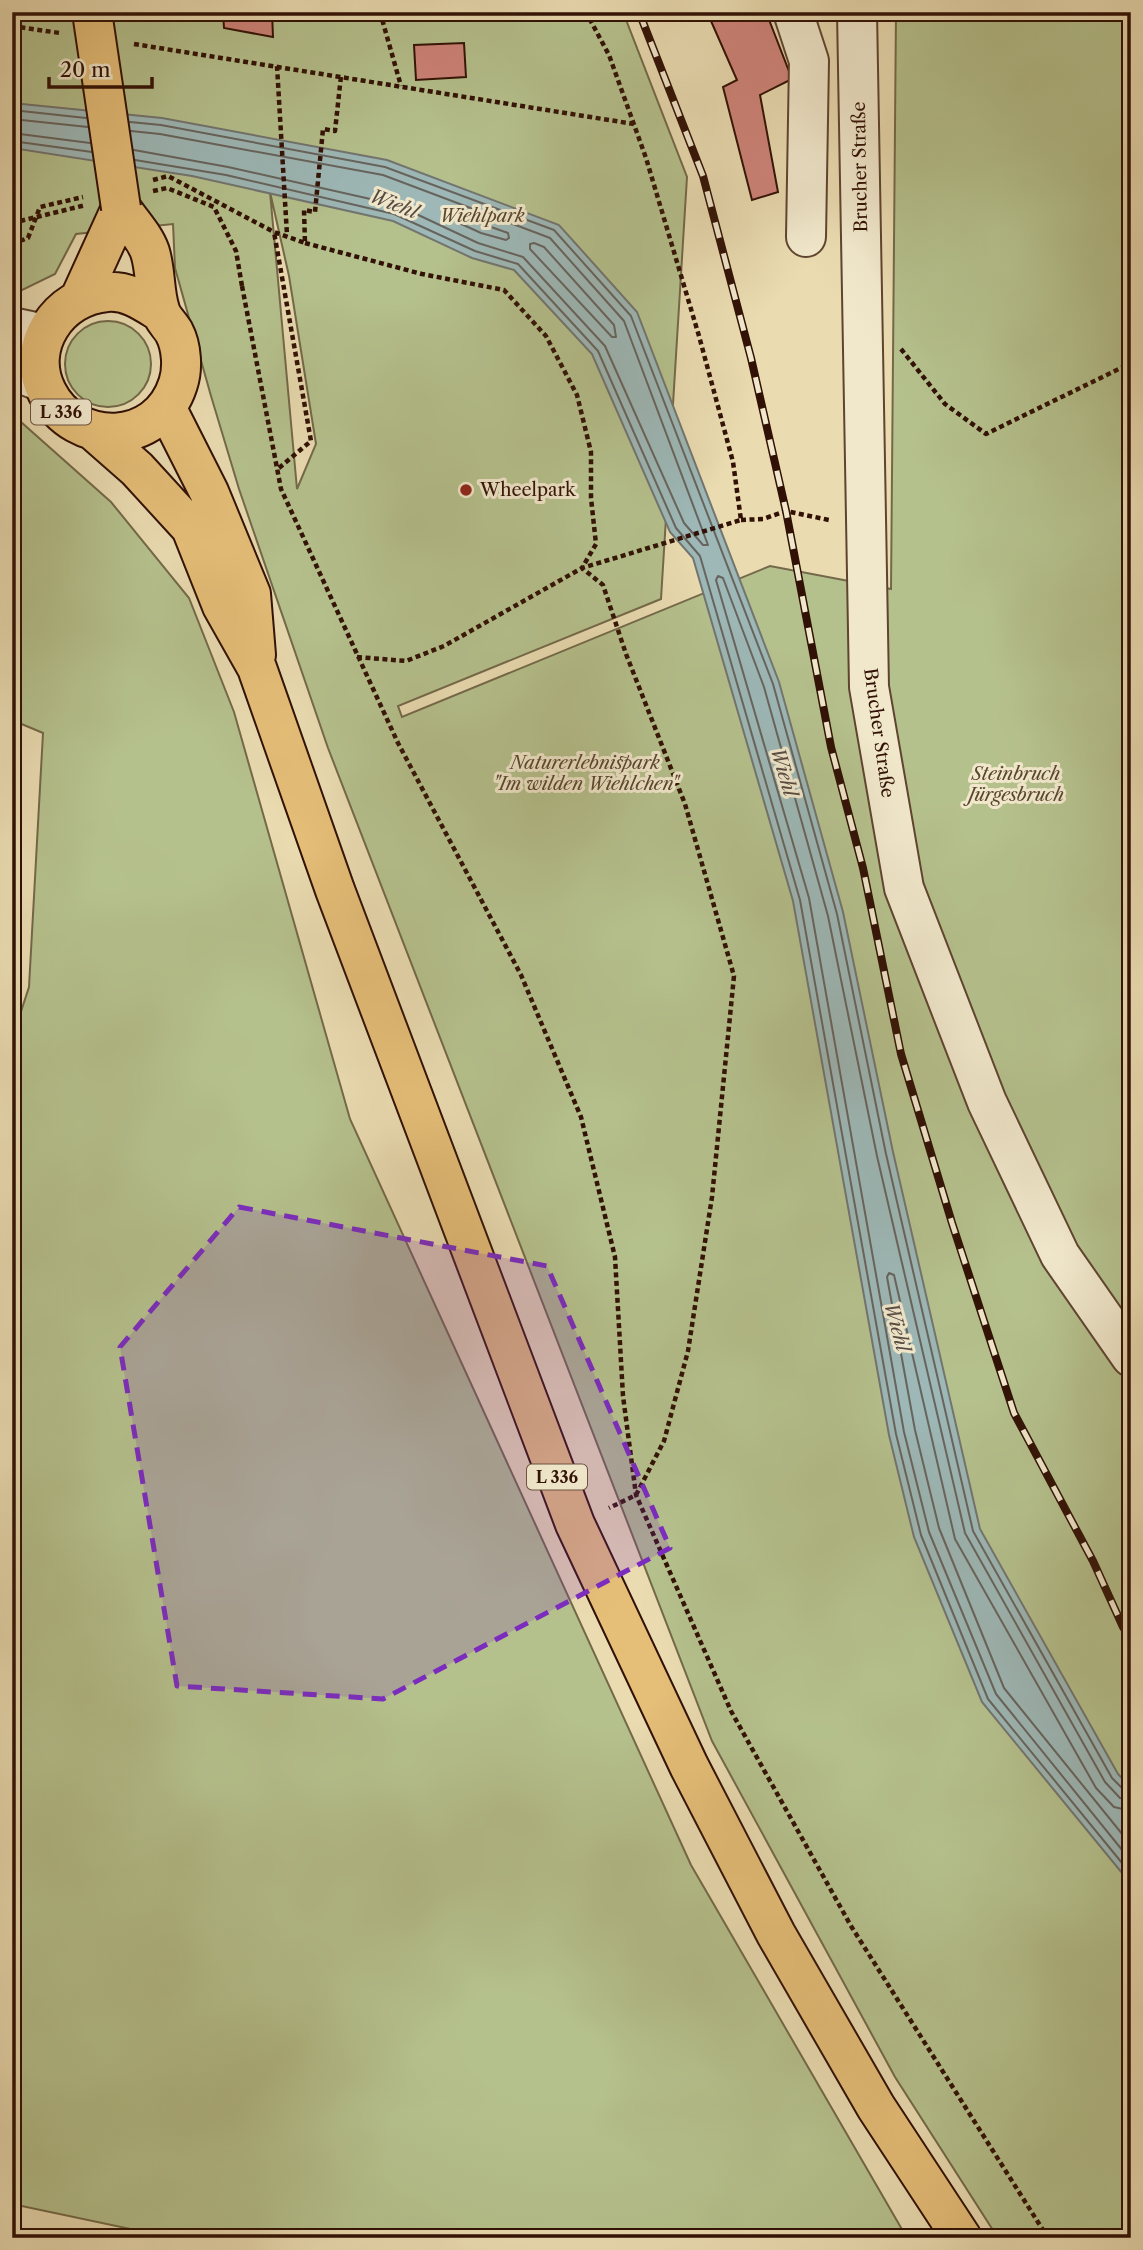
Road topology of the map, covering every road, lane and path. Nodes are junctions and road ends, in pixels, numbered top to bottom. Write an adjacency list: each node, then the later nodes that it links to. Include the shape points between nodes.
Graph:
1 (380, 12): 10 (path)
2 (586, 12): 11 (path, via 609,55)
3 (793, 12): 14 (street, via 809,61)
4 (857, 12): 26 (street, Brucher Straße)
5 (78, 23): 6 (path); 12 (main road, bridge)
6 (12, 26)
7 (131, 44): 8 (path)
8 (277, 66): 9 (path); 13 (path)
9 (341, 76): 10 (path); 15 (path, via 335,131 323,129 315,212 304,210)
10 (401, 86): 11 (path)
11 (634, 124): 27 (path, via 733,462)
12 (121, 208): 17 (main road, L 336); 18 (main road, via 150,251)
13 (287, 235): 15 (path); 25 (path, via 274,232 310,441)
14 (806, 237)
15 (305, 243): 28 (path, via 422,274 504,289 546,336 577,395 591,452 596,544)
16 (242, 286): 25 (path)
17 (80, 298): 18 (main road, via 118,293 136,297); 19 (main road, L 336)
18 (160, 312): 23 (main road, via 175,334 181,359 178,384)
19 (29, 331): 22 (main road, L 336, via 39,358)
20 (900, 347): 21 (path, via 945,404 986,434)
21 (1131, 363)
22 (27, 376): 24 (main road, L 336, via 72,423)
23 (166, 407): 24 (main road, L 336, via 135,430); 30 (main road, L 336, via 209,492 251,594)
24 (96, 433): 30 (main road, L 336, via 191,528 222,606)
25 (279, 469): 29 (path, via 281,489)
26 (866, 511): 27 (path, via 831,520 786,511); 31 (street, Brucher Straße, via 869,687 904,888 987,1102 1060,1255)
27 (741, 520): 28 (path)
28 (582, 568): 29 (path, via 444,646 406,661); 32 (path, via 603,584 685,804 734,976 712,1197 688,1350 664,1441)
29 (357, 657): 32 (path, via 521,975 581,1117 615,1257 623,1396)
30 (257, 668): 33 (main road, L 336, via 335,890)
31 (1131, 1357)
32 (636, 1495): 33 (path); 35 (path, via 731,1711 851,1926)
33 (575, 1524): 34 (main road, L 336, via 689,1766 776,1934 876,2107)
34 (962, 2238)
35 (1048, 2238)

